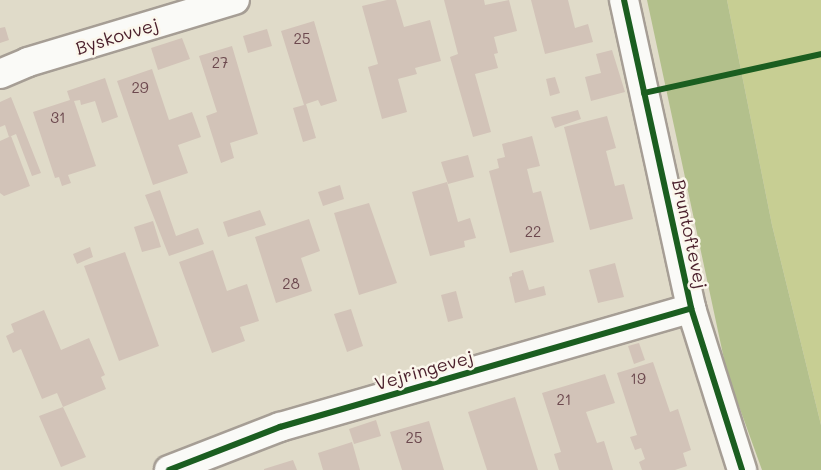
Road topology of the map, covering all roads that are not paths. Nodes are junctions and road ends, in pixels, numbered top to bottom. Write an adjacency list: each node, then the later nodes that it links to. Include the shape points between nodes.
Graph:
1 (236, 0): 3 (street, Byskovvej)
2 (624, 0): 4 (street, Bruntoftevej)
3 (0, 74)
4 (692, 308): 5 (street, Vejringevej, via 280,427); 6 (street, Bruntoftevej)
5 (169, 470)
6 (742, 470)

